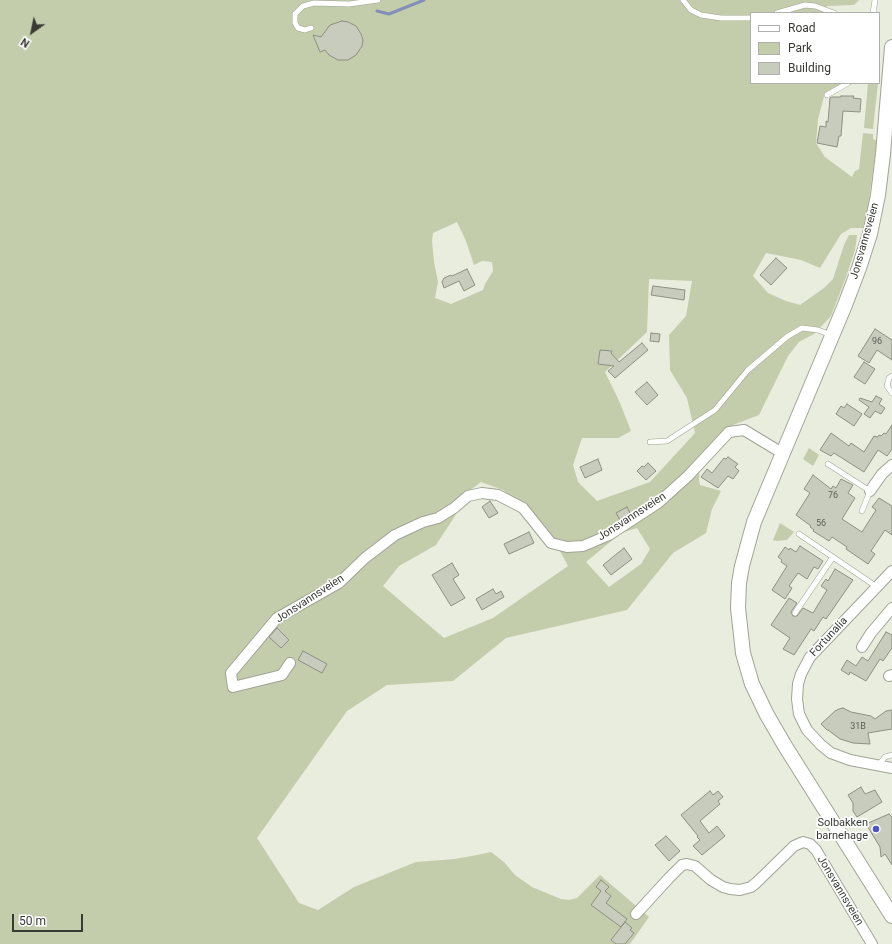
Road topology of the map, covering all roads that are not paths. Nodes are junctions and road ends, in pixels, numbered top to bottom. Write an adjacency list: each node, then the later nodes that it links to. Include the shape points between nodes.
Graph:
1 (378, 0): 8 (lane, via 349,4 314,3 302,6 295,14 295,23 298,28 304,30)
2 (683, 0): 7 (lane, via 691,10 701,15)
3 (875, 0): 6 (lane)
4 (780, 12): 5 (lane, via 805,5)
5 (831, 12)
6 (874, 12)
7 (750, 18)
8 (311, 28)
9 (892, 47): 12 (main road, Jonsvannsveien)
10 (846, 84): 11 (lane)
11 (827, 95)
12 (889, 114): 13 (main road, Jonsvannsveien, via 870,234)
13 (832, 336): 16 (lane, via 818,330 802,328 788,336 748,370 715,410 667,441); 17 (main road, Jonsvannsveien)
14 (892, 376): 15 (lane, via 887,386)
15 (892, 393)
16 (650, 442)
17 (782, 453): 29 (street, Jonsvannsveien, via 744,430 729,432 688,476 658,503 609,535 583,546 567,547 551,543 523,508 498,495 482,493 468,496 438,518 395,535 339,583 277,618 231,673 233,687 282,675); 34 (main road, Jonsvannsveien, via 754,522 742,566 738,608 743,653 752,684 766,715)
18 (828, 464): 20 (lane)
19 (892, 465): 20 (street)
20 (870, 491): 21 (lane)
21 (862, 511)
22 (799, 534): 23 (lane)
23 (833, 557): 25 (lane); 27 (lane)
24 (892, 571): 25 (street, Fortunalia)
25 (877, 587): 31 (street, Fortunalia, via 810,657 801,674 797,699 803,724 821,745 850,760)
26 (892, 608): 28 (street)
27 (796, 613)
28 (862, 647)
29 (290, 663)
30 (892, 755): 31 (lane, via 885,757)
31 (880, 766): 32 (street, Fortunalia)
32 (892, 768)
33 (636, 914): 35 (street, Jonsvannsveien, via 682,865 695,866 723,887 740,890 756,883 794,846 803,842 816,850)
34 (892, 916)
35 (872, 944)

